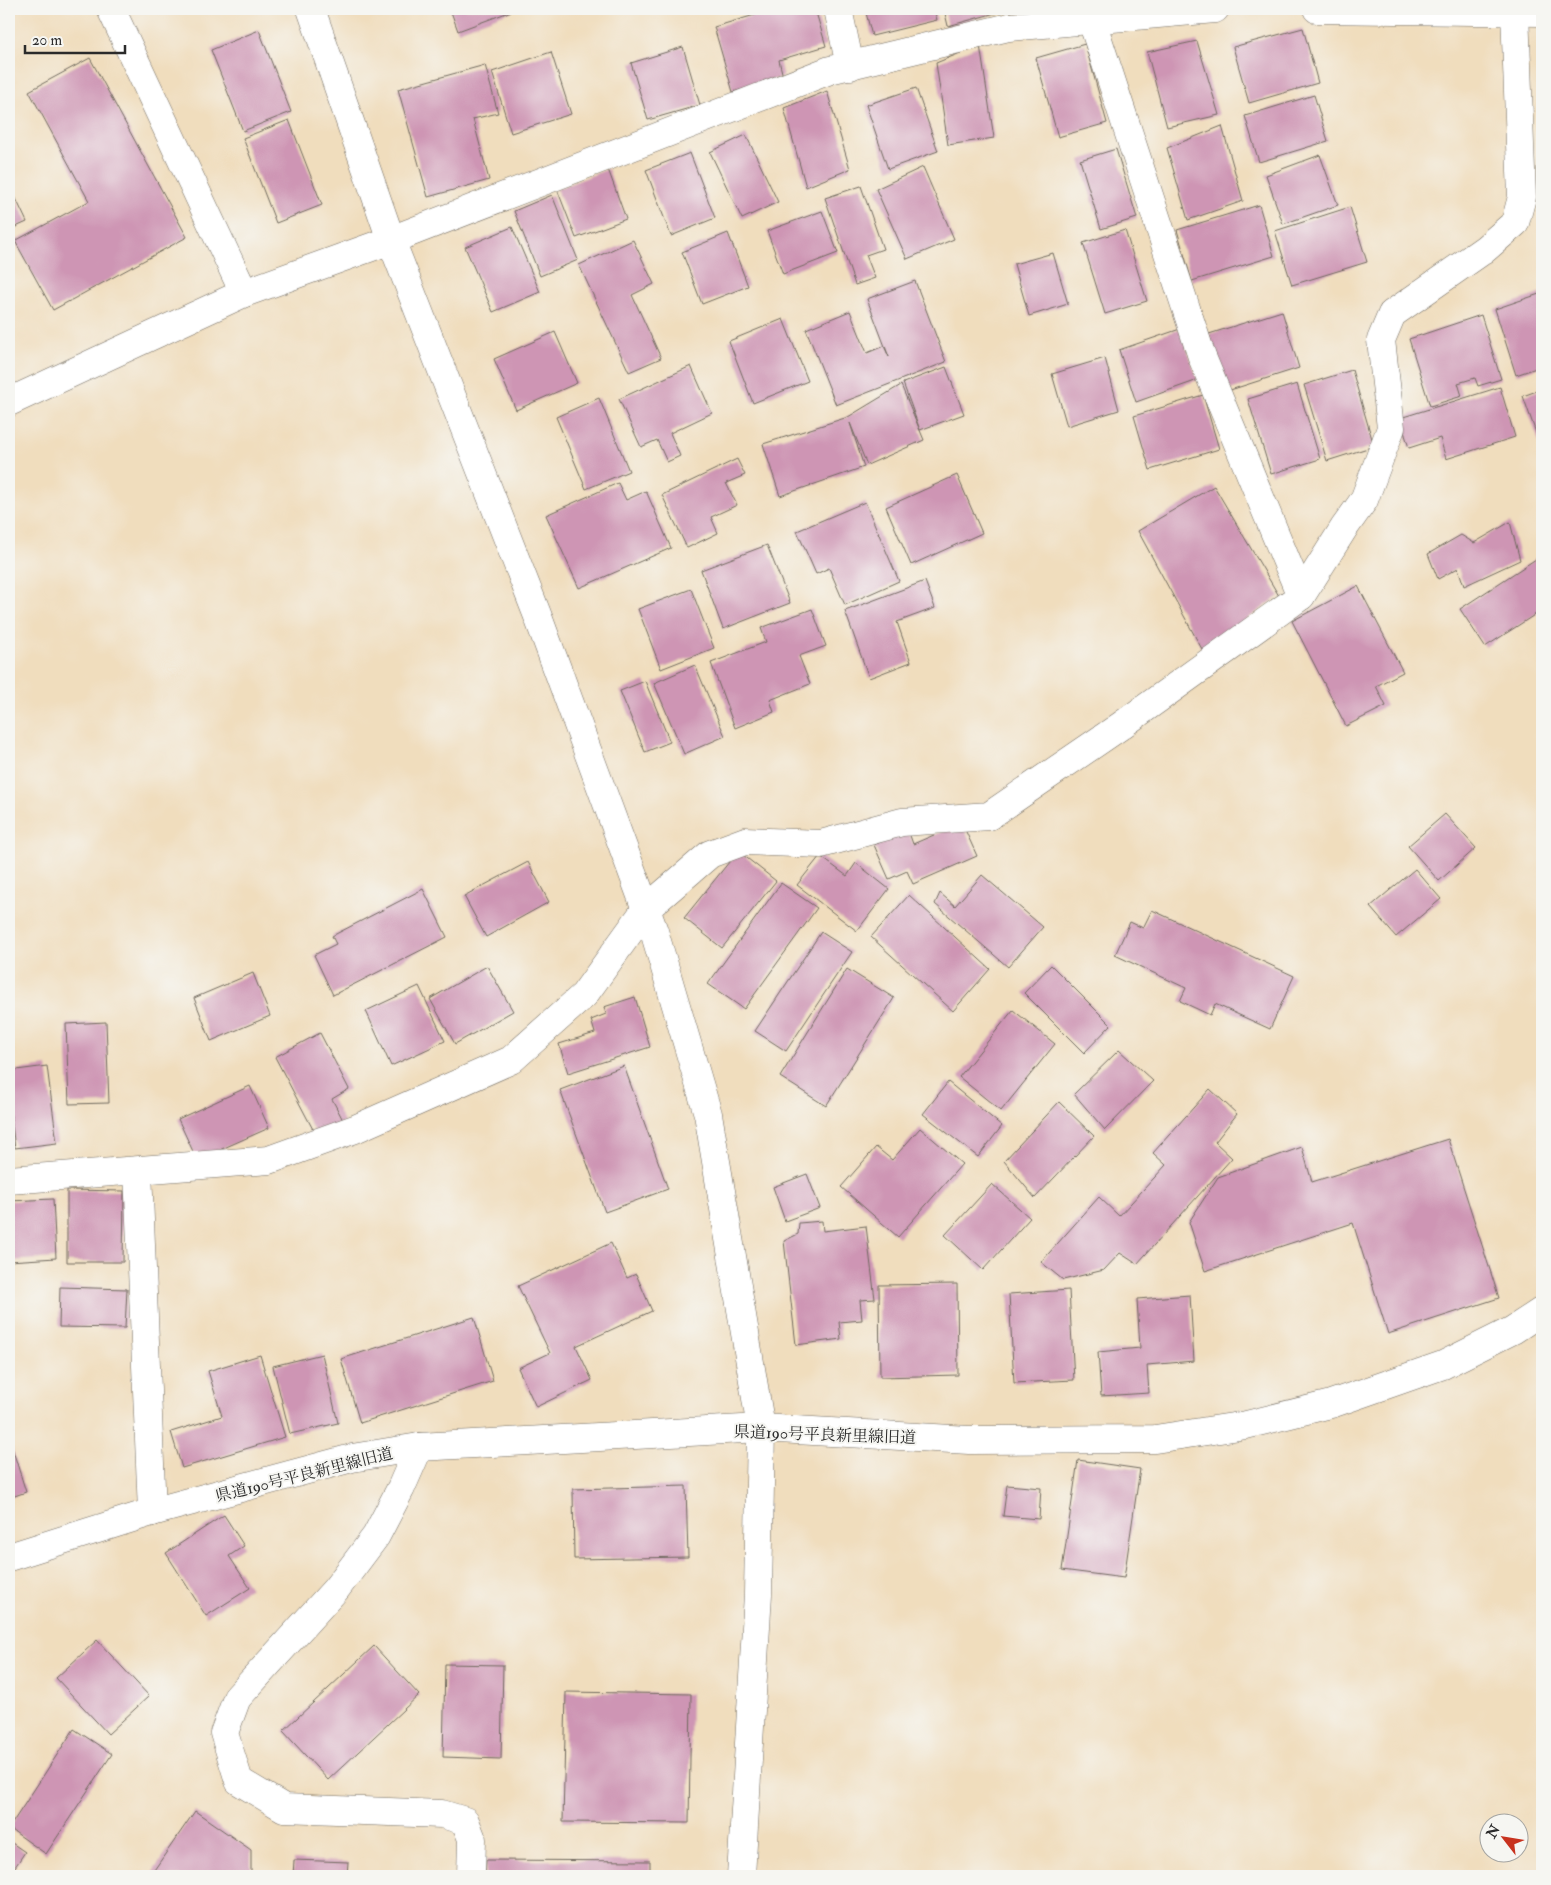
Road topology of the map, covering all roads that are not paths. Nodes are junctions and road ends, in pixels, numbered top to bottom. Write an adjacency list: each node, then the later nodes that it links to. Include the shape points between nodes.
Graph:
1 (111, 9): 11 (street)
2 (311, 9): 10 (street)
3 (838, 9): 9 (street)
4 (1216, 9): 8 (street)
5 (1317, 9): 6 (street)
6 (1515, 12): 7 (street); 13 (street, via 1522,197 1514,223 1485,249 1392,314 1380,340 1391,428 1364,500)
7 (1542, 12)
8 (1092, 21): 9 (street, via 1009,27); 13 (street, via 1202,357)
9 (850, 66): 10 (street, via 830,70)
10 (391, 240): 11 (street); 14 (street, via 537,614)
11 (244, 294): 12 (street)
12 (9, 402)
13 (1301, 596): 14 (street, via 1127,722 989,816 902,822 821,844 745,841 710,854)
14 (646, 909): 15 (street, via 584,995 511,1060 355,1129 269,1160); 18 (street, via 708,1114)
15 (138, 1171): 16 (street); 20 (street)
16 (9, 1180)
17 (1542, 1311): 18 (street, 県道190号平良新里線旧道, via 1513,1330 1443,1365 1331,1404 1246,1425 1155,1439 969,1440)
18 (761, 1428): 19 (street, 県道190号平良新里線旧道); 23 (street, via 758,1594)
19 (419, 1447): 20 (street, 県道190号平良新里線旧道, via 352,1458); 22 (street, via 376,1536 336,1589 237,1698 224,1733 239,1781 284,1808 442,1814 466,1821 472,1839)
20 (152, 1512): 21 (street, 県道190号平良新里線旧道)
21 (9, 1557)
22 (471, 1876)
23 (740, 1876)

